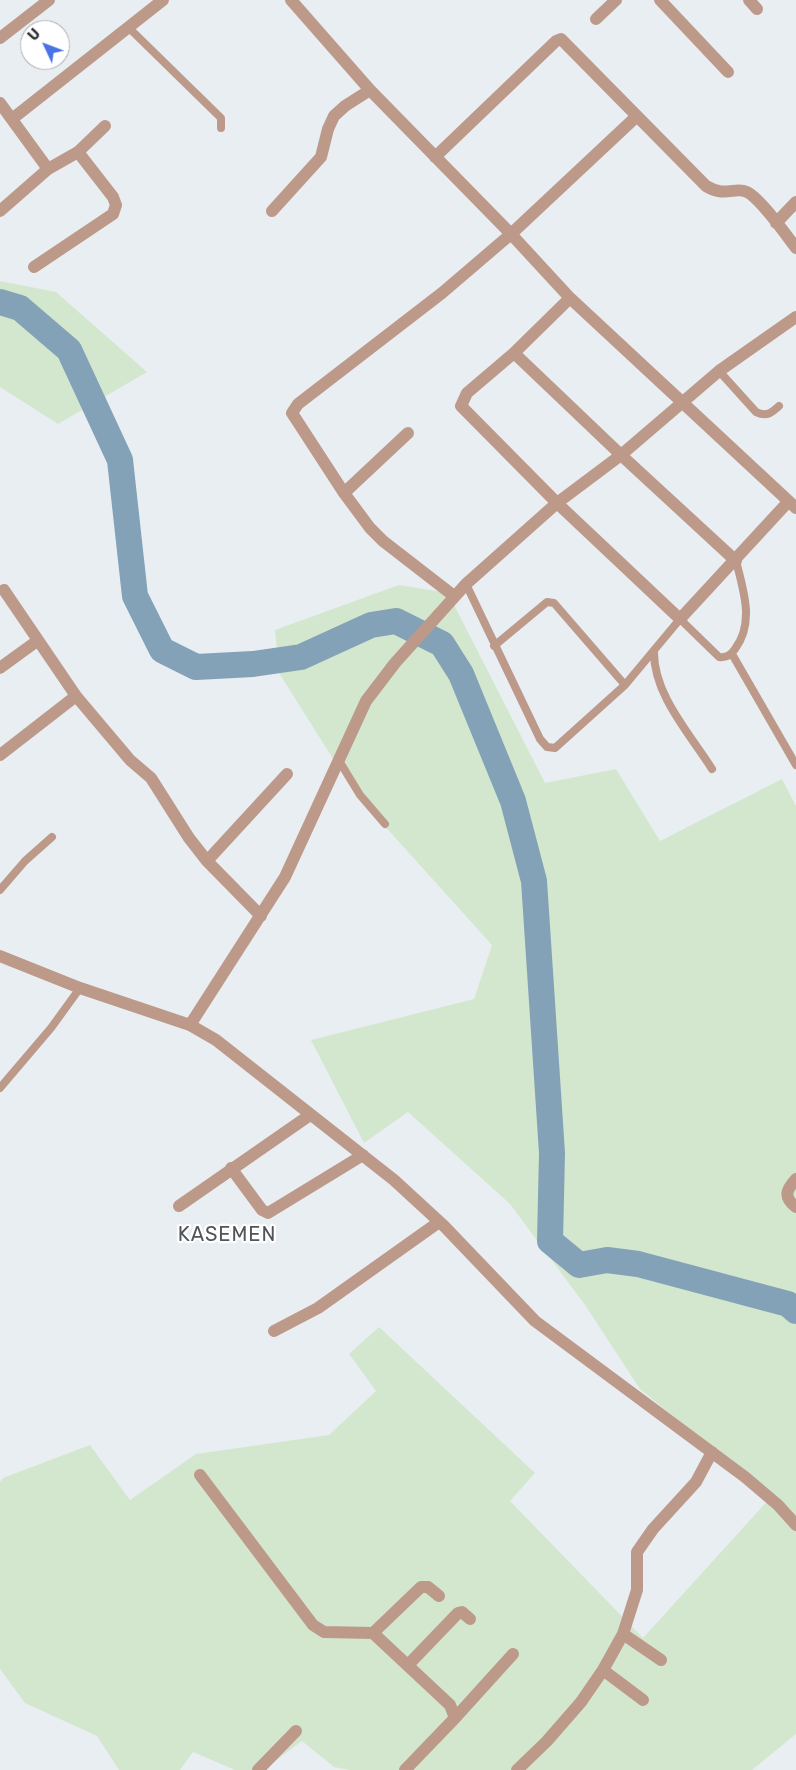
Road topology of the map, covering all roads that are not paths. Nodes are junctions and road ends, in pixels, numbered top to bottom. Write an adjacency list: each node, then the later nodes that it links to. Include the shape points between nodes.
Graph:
1 (49, 0): 8 (street)
2 (163, 0): 7 (street)
3 (291, 0): 10 (street)
4 (616, 0): 6 (street)
5 (660, 0): 9 (street)
6 (596, 19)
7 (128, 27): 13 (street); 15 (lane, via 221,118)
8 (0, 38)
9 (728, 72)
10 (370, 90): 17 (street); 21 (street, via 334,116 322,158)
11 (0, 103): 13 (street)
12 (637, 116): 17 (street, via 566,42 559,39); 22 (street, via 706,186 716,192 746,191); 23 (street)
13 (12, 119): 18 (street)
14 (105, 126): 16 (street)
15 (221, 128)
16 (78, 152): 18 (street); 25 (street, via 113,198 116,205 113,214)
17 (435, 156): 23 (street)
18 (48, 169): 20 (street)
19 (796, 202): 22 (street)
20 (0, 211)
21 (272, 211)
22 (776, 223): 24 (street)
23 (511, 234): 26 (street); 34 (street, via 396,330 294,408 294,418)
24 (796, 248)
25 (34, 267)
26 (570, 298): 28 (street); 30 (street)
27 (796, 317): 29 (street)
28 (514, 352): 33 (street); 35 (street, via 467,393 461,406)
29 (719, 371): 30 (street); 31 (lane, via 756,412 770,414)
30 (681, 402): 33 (street); 36 (street)
31 (779, 406)
32 (408, 433): 34 (street)
33 (620, 455): 35 (street); 37 (street)
34 (344, 493): 40 (street, via 383,541)
35 (556, 503): 38 (street); 41 (street)
36 (792, 505): 37 (street)
37 (736, 561): 41 (street); 45 (lane, via 744,595 746,624)
38 (466, 584): 40 (street); 43 (lane)
39 (4, 590): 42 (street)
40 (451, 600): 50 (street, via 395,663 366,702)
41 (680, 619): 44 (lane); 45 (lane, via 719,657 726,658)
42 (37, 641): 46 (street); 48 (street)
43 (494, 646): 47 (lane, via 547,602 554,603); 47 (lane, via 540,739 547,746 555,748)
44 (654, 651): 47 (lane); 52 (lane, via 653,667 666,698)
45 (732, 654): 51 (lane)
46 (0, 668)
47 (626, 685)
48 (76, 696): 49 (street); 56 (street, via 130,760 151,778)
49 (0, 754)
50 (338, 759): 54 (lane, via 360,795); 58 (street, via 285,876)
51 (796, 765)
52 (712, 769)
53 (287, 774): 56 (street)
54 (384, 824)
55 (52, 837): 57 (lane)
56 (207, 861): 58 (street)
57 (0, 890)
58 (261, 916): 61 (street)
59 (0, 956): 60 (street)
60 (80, 988): 61 (street); 62 (lane)
61 (190, 1025): 63 (street, via 216,1040)
62 (0, 1088)
63 (310, 1114): 64 (street); 65 (street)
64 (363, 1155): 65 (street, via 268,1213 262,1210); 69 (street)
65 (230, 1168): 67 (street)
66 (796, 1179): 68 (street, via 786,1194)
67 (179, 1206)
68 (796, 1207)
69 (439, 1222): 70 (street, via 335,1297); 71 (street, via 536,1321)
70 (274, 1331)
71 (712, 1452): 73 (street, via 778,1505); 77 (street, via 696,1482 653,1529 637,1552 637,1590)
72 (200, 1475): 76 (street, via 313,1625 324,1632)
73 (796, 1525)
74 (439, 1596): 76 (street, via 428,1587 422,1587)
75 (470, 1619): 80 (street, via 462,1612 458,1613)
76 (374, 1633): 80 (street)
77 (623, 1634): 79 (street); 81 (street)
78 (513, 1654): 83 (street)
79 (661, 1660)
80 (408, 1665): 83 (street, via 450,1705)
81 (603, 1670): 82 (street); 87 (street, via 581,1702)
82 (643, 1700)
83 (455, 1718): 86 (street)
84 (296, 1731): 85 (street)
85 (258, 1770)
86 (405, 1770)
87 (517, 1770)

